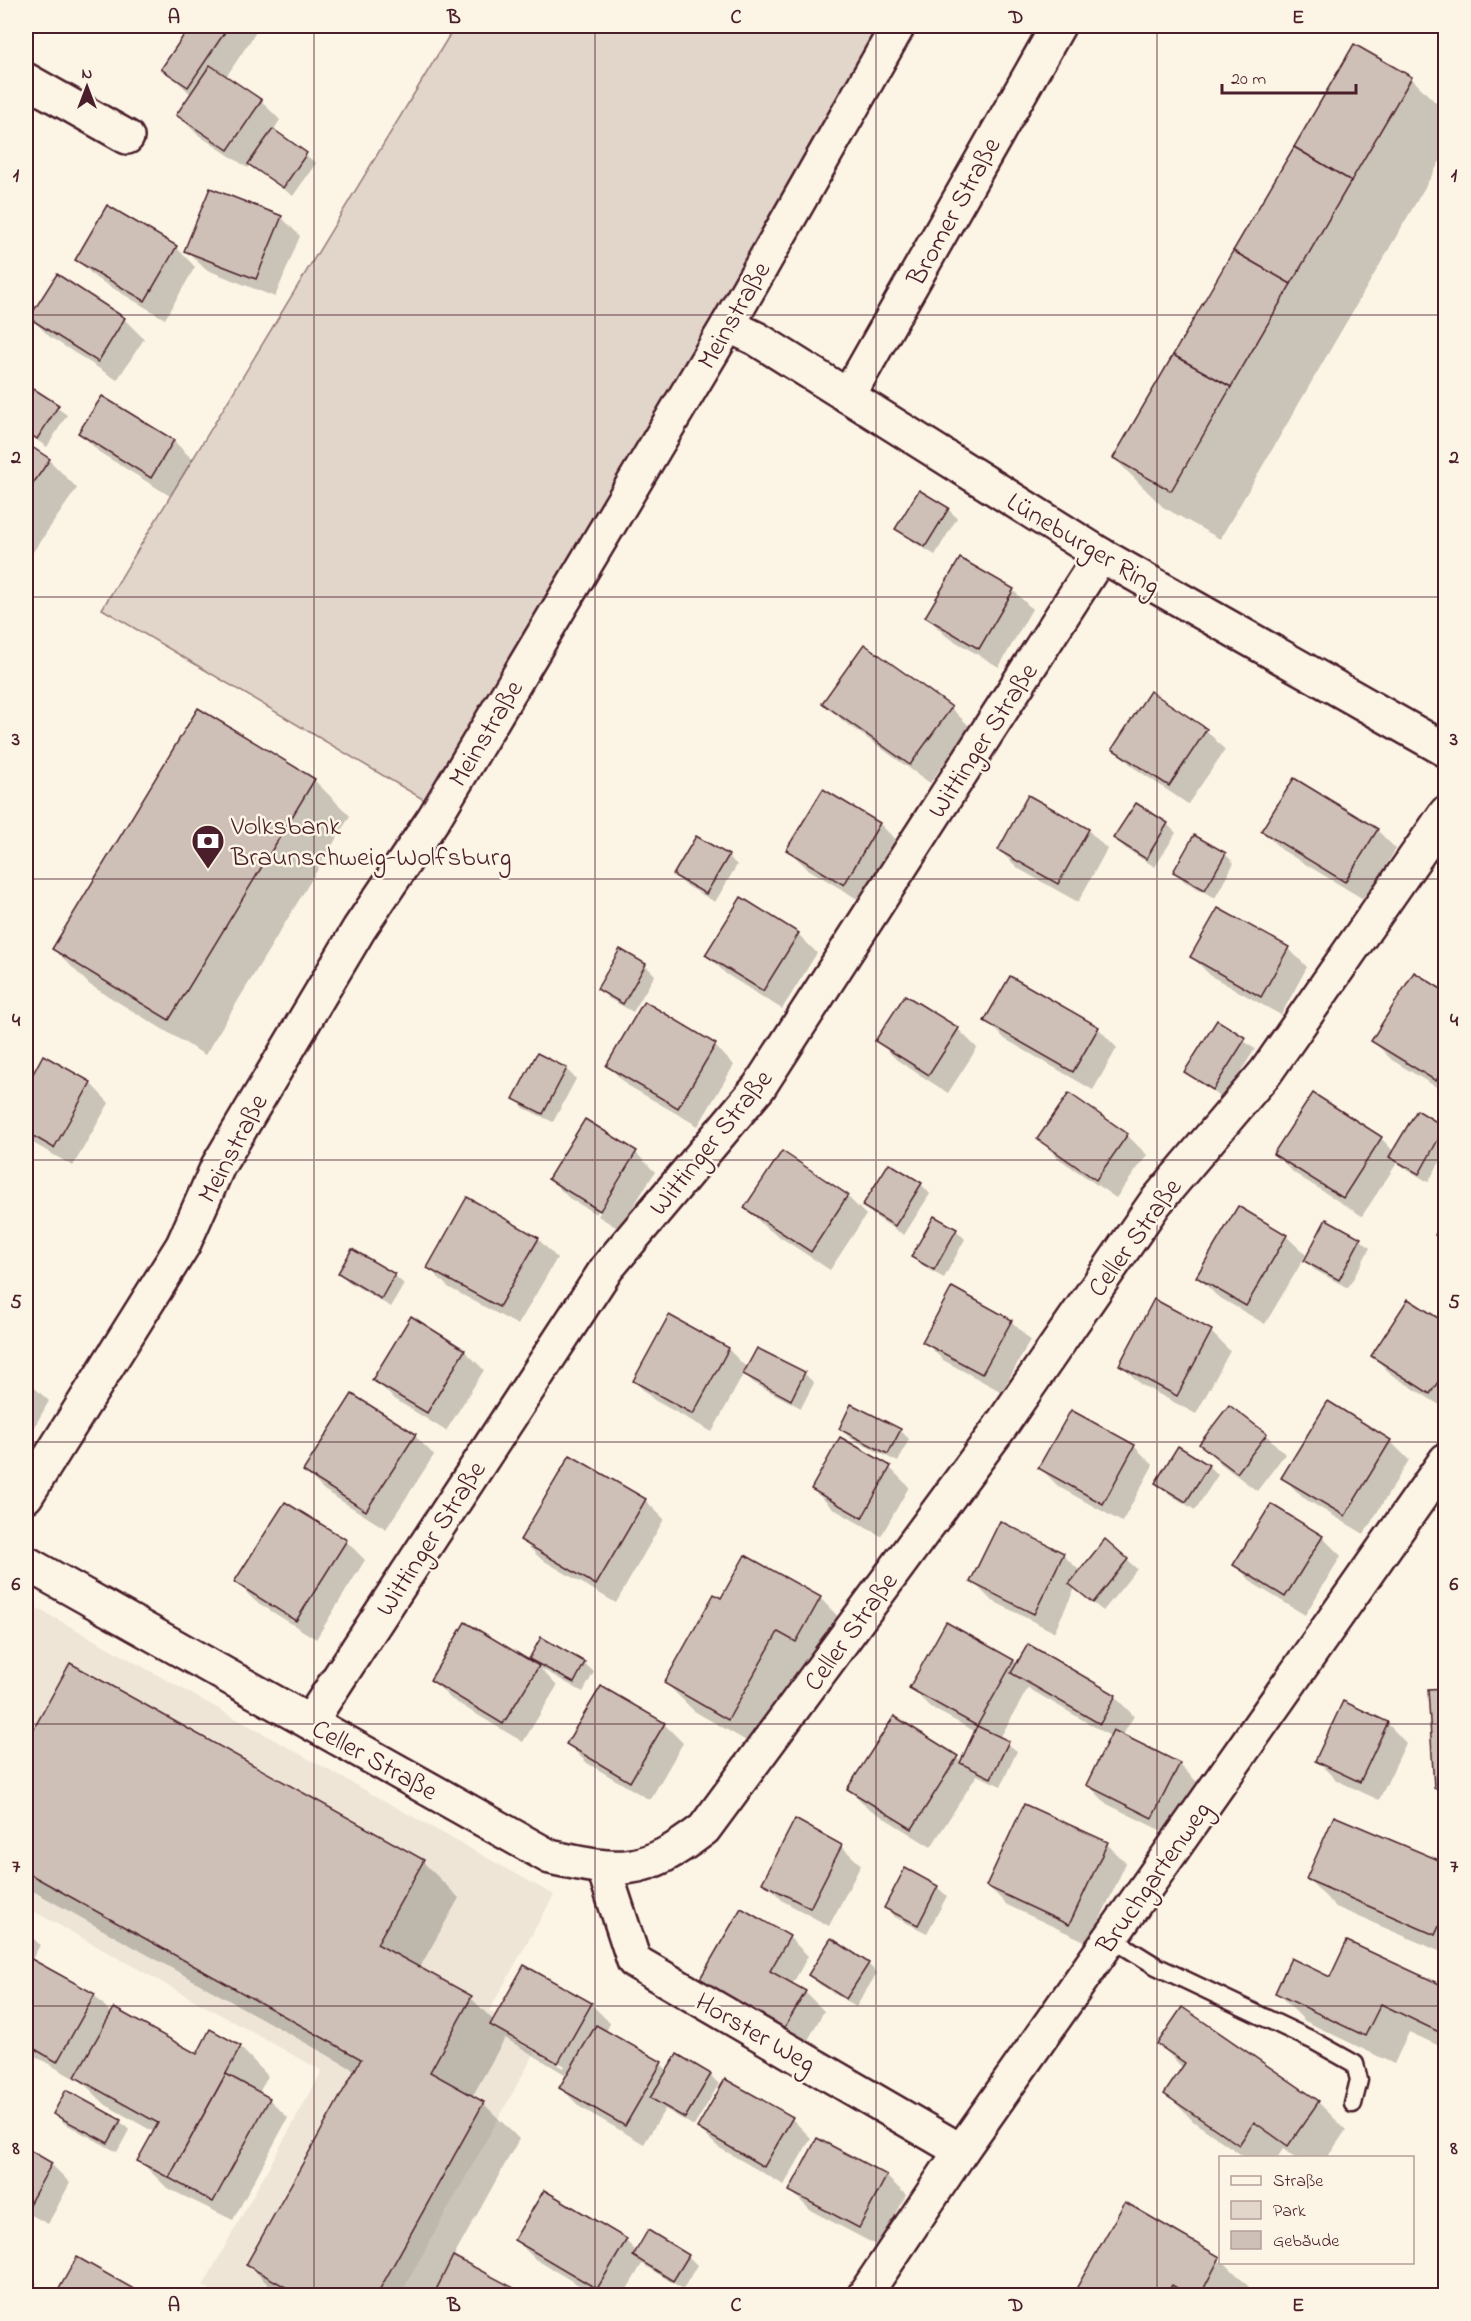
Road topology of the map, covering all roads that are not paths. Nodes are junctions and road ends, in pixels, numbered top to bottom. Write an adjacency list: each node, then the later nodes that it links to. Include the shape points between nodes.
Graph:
1 (898, 26): 5 (street, Meinstraße)
2 (1058, 26): 6 (street, Bromer Straße)
3 (26, 80): 4 (street)
4 (127, 137)
5 (728, 325): 6 (street, Lüneburger Ring); 11 (street, Meinstraße, via 434,818 359,929 218,1166 183,1245)
6 (848, 396): 7 (street, Lüneburger Ring)
7 (1101, 555): 8 (street, Lüneburger Ring); 13 (street, Wittinger Straße, via 759,1087 607,1268)
8 (1446, 750)
9 (1446, 813): 14 (street, Celler Straße, via 1266,1072 1155,1203 998,1430 704,1829 672,1854 648,1863)
10 (1446, 1460): 15 (street, Bruchgartenweg)
11 (26, 1496)
12 (26, 1563): 13 (street, Celler Straße)
13 (310, 1722): 14 (street, Celler Straße, via 550,1857)
14 (603, 1869): 17 (street, Horster Weg, via 634,1961)
15 (1111, 1938): 16 (lane, via 1156,1966 1355,2064 1359,2080); 17 (street, Bruchgartenweg)
16 (1353, 2104)
17 (961, 2151): 18 (street, Bruchgartenweg)
18 (864, 2295)

